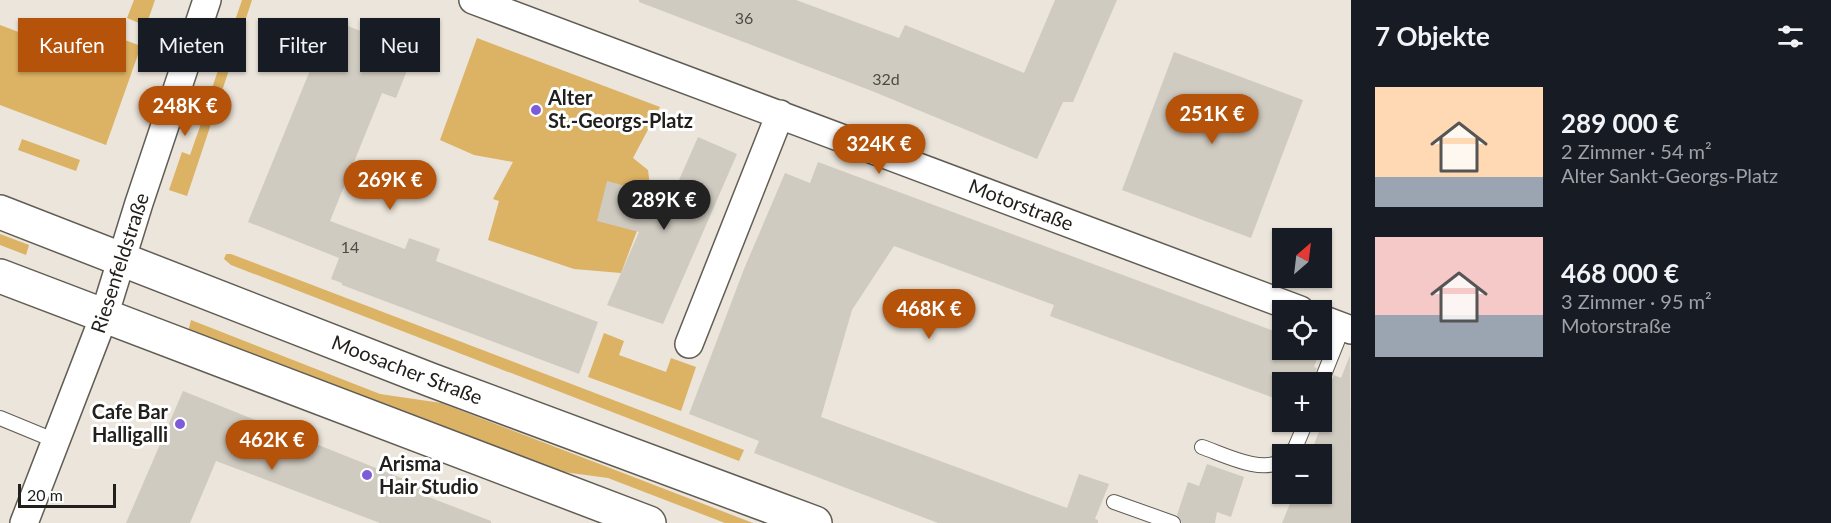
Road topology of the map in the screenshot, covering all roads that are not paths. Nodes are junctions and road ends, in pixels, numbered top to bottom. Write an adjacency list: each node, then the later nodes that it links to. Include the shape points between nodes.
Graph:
1 (207, 0): 5 (street, Riesenfeldstraße)
2 (473, 0): 3 (street, Motorstraße)
3 (780, 114): 7 (street, Motorstraße); 10 (street)
4 (0, 212): 5 (main road, Moosacher Straße)
5 (122, 260): 8 (street, Riesenfeldstraße); 19 (main road, Moosacher Straße)
6 (0, 276): 8 (main road)
7 (1273, 300)
8 (104, 316): 13 (street, Riesenfeldstraße); 18 (main road)
9 (1338, 325): 11 (lane)
10 (689, 344)
11 (1324, 372)
12 (0, 418): 13 (lane)
13 (56, 441): 17 (street, Riesenfeldstraße)
14 (1202, 447): 15 (lane, via 1258,466)
15 (1272, 464)
16 (1114, 502): 20 (lane)
17 (24, 523)
18 (649, 523)
19 (815, 523)
20 (1173, 523)

